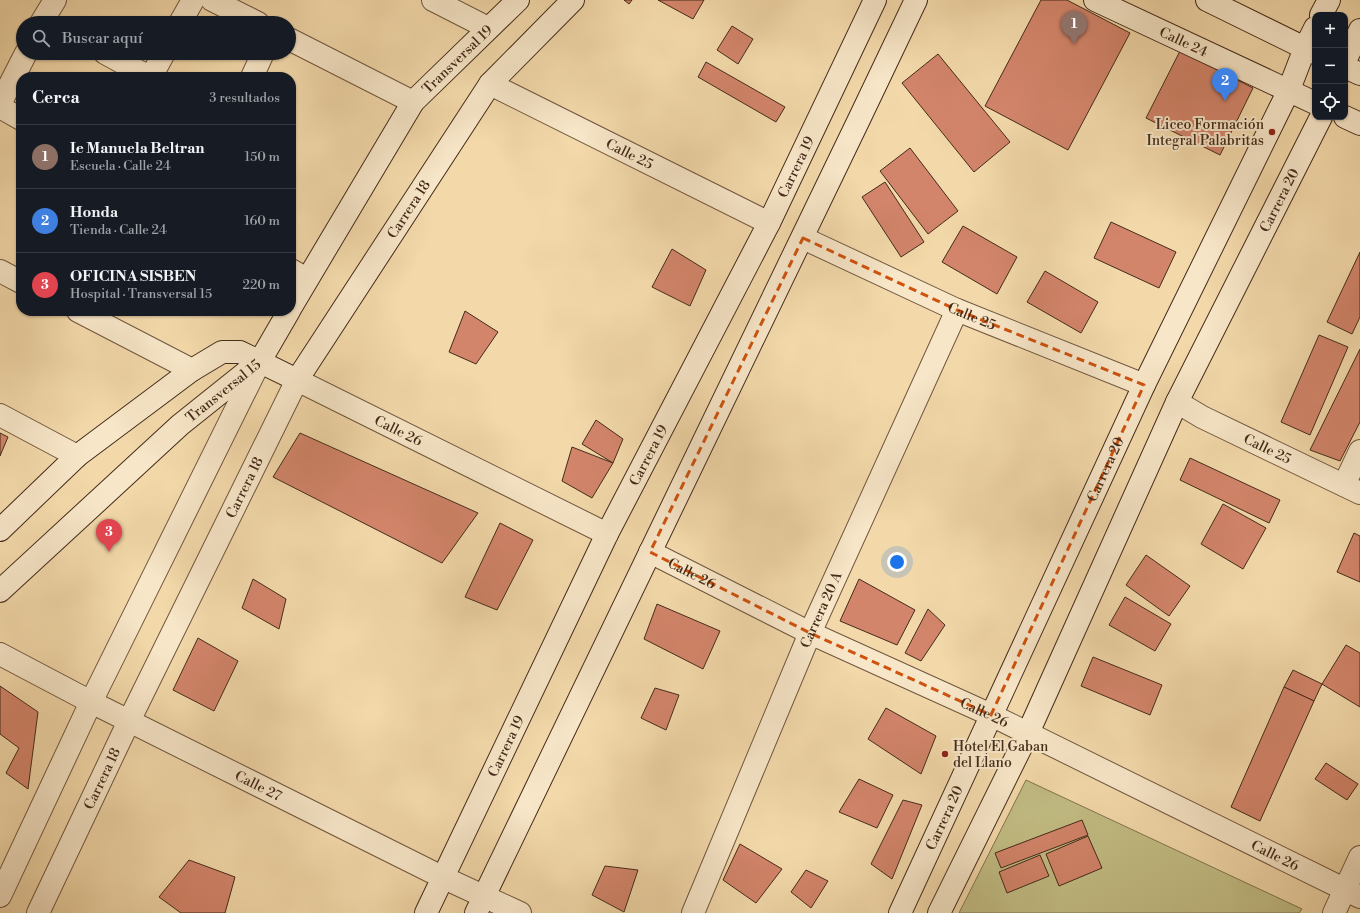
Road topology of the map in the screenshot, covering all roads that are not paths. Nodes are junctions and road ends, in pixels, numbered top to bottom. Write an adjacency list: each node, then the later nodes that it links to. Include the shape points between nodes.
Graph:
1 (55, 0): 13 (street)
2 (193, 0): 14 (street)
3 (212, 0): 15 (street)
4 (433, 0): 16 (street)
5 (518, 0): 16 (street, Transversal 19)
6 (573, 0): 32 (street)
7 (875, 0): 41 (street, Carrera 19)
8 (916, 0): 42 (street)
9 (1095, 0): 33 (street, Calle 24)
10 (1207, 0): 19 (street)
11 (1328, 0): 12 (street)
12 (1322, 12)
13 (48, 16)
14 (184, 16)
15 (244, 16)
16 (488, 28): 34 (street, Transversal 19)
17 (1360, 30): 20 (street)
18 (296, 43): 34 (street)
19 (1310, 51): 33 (street, Carrera 20)
20 (1348, 55)
21 (23, 60): 26 (street)
22 (118, 60): 27 (street)
23 (160, 60): 28 (street)
24 (260, 60): 29 (street)
25 (1348, 68): 31 (street)
26 (17, 72)
27 (141, 72)
28 (153, 72)
29 (254, 72)
30 (16, 73): 36 (street)
31 (1360, 74)
32 (490, 84): 41 (street, Calle 25); 52 (street, Carrera 18)
33 (1288, 92): 35 (street, Calle 24); 53 (street, Carrera 20)
34 (413, 102): 44 (street)
35 (1312, 102)
36 (0, 106): 37 (street)
37 (16, 116)
38 (1348, 118): 40 (street)
39 (1319, 120): 54 (street, Carrera 20)
40 (1360, 124)
41 (769, 223): 60 (street, Carrera 19)
42 (803, 238): 47 (street, Calle 25); 61 (street)
43 (0, 271): 45 (street)
44 (299, 275): 46 (street)
45 (16, 279)
46 (296, 287)
47 (957, 310): 53 (street, Calle 25); 63 (street, Carrera 20 A)
48 (88, 316): 51 (street)
49 (286, 316): 50 (street)
50 (260, 361): 51 (street, Transversal 15, via 240,352 222,352); 52 (street, Calle 26); 62 (street, Transversal 15, via 180,425); 65 (street)
51 (192, 370): 57 (street, Transversal 15)
52 (297, 380): 60 (street, Calle 26); 67 (street, Carrera 18)
53 (1144, 385): 66 (street, Carrera 20)
54 (1177, 402): 58 (street, Calle 25, via 1202,417); 68 (street, Carrera 20)
55 (0, 414): 57 (street)
56 (1360, 451): 58 (street)
57 (77, 456): 59 (street, Transversal 15)
58 (1352, 489)
59 (0, 530)
60 (607, 534): 70 (street, Carrera 19)
61 (650, 552): 63 (street, Calle 26); 73 (street)
62 (0, 591)
63 (810, 633): 66 (street, Calle 26); 77 (street, Carrera 20 A)
64 (0, 654): 65 (street, Calle 27)
65 (91, 702): 67 (street, Calle 27); 72 (street)
66 (991, 715): 68 (street, Calle 26); 78 (street, Carrera 20)
67 (129, 721): 70 (street, Calle 27); 74 (street, Carrera 18)
68 (1028, 733): 71 (street, Calle 26); 79 (street, Carrera 20)
69 (1360, 857): 71 (street)
70 (442, 877): 73 (street, Calle 27); 75 (street, Carrera 19)
71 (1352, 893): 80 (street)
72 (0, 896)
73 (480, 905): 76 (street, Calle 27)
74 (38, 913)
75 (426, 913)
76 (520, 913)
77 (692, 913)
78 (900, 913)
79 (939, 913)
80 (1334, 913)

